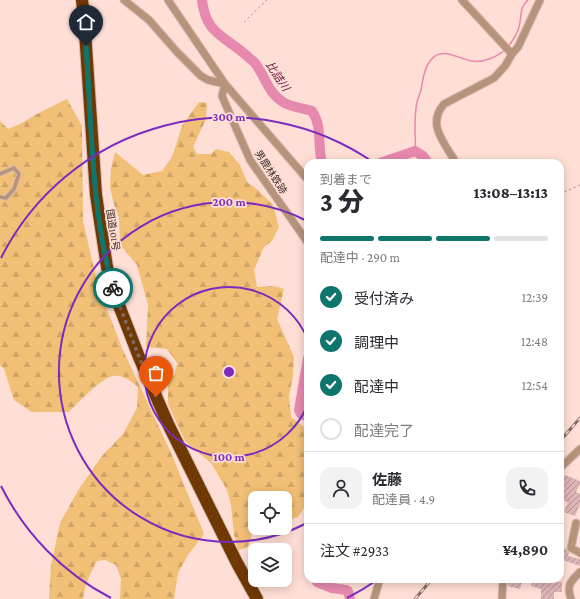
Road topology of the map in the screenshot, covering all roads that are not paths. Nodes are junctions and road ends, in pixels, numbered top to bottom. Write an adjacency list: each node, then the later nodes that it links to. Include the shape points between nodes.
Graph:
1 (82, 0): 20 (highway, 国道101号, via 96,195 107,267 115,295 168,424)
2 (124, 0): 7 (street, via 149,20 201,76)
3 (168, 0): 7 (street)
4 (462, 0): 6 (street)
5 (540, 0): 6 (street, via 518,47)
6 (508, 50): 8 (street, via 505,66 494,78 439,109 436,126)
7 (225, 84): 10 (street); 12 (street, 男鹿林鉄跡, via 222,96 250,160)
8 (454, 159)
9 (0, 174): 11 (lane, via 14,168 20,174 14,189 6,198)
10 (304, 176)
11 (0, 197)
12 (304, 237)
13 (580, 449): 14 (street)
14 (564, 464)
15 (576, 523): 16 (street, via 571,548)
16 (580, 553)
17 (580, 572): 23 (street, via 570,582)
18 (379, 583): 21 (street)
19 (503, 583): 22 (street)
20 (257, 599)
21 (374, 599)
22 (502, 599)
23 (571, 599)

